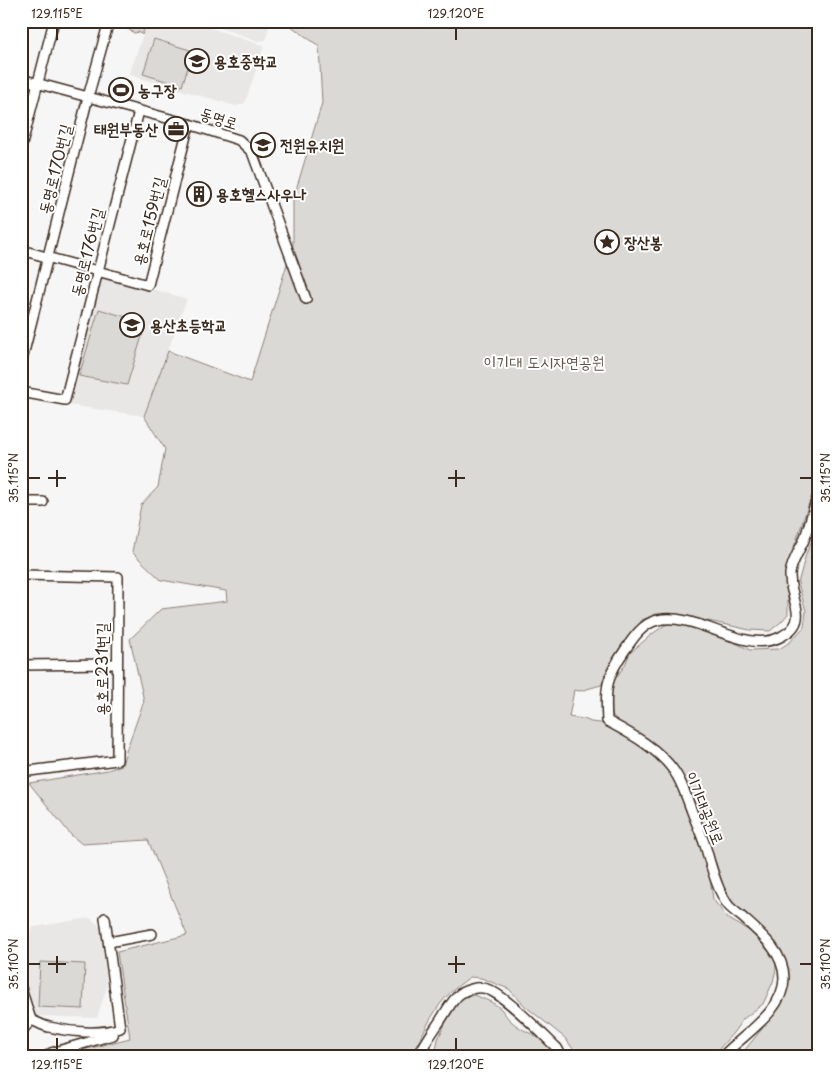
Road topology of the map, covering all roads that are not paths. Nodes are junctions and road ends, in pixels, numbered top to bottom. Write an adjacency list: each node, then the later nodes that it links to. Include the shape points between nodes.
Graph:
1 (54, 21): 4 (street)
2 (109, 21): 5 (street, 동명로170번길)
3 (21, 79): 4 (street, 동명로)
4 (38, 84): 5 (street, 동명로); 8 (street)
5 (88, 97): 6 (street, 동명로); 10 (street, 동명로170번길)
6 (139, 111): 7 (street, 동명로); 11 (street, 동명로176번길)
7 (189, 124): 11 (street, 용호로159번길, via 148,285); 12 (street, 동명로, via 239,140 252,152)
8 (21, 148)
9 (21, 250): 10 (street, 용호로159번길)
10 (48, 257): 11 (street, 용호로159번길); 13 (street, 동명로170번길)
11 (98, 271): 14 (street, 동명로176번길, via 65,400)
12 (306, 300)
13 (21, 364)
14 (21, 392)
15 (819, 493): 32 (street, 이기대공원로, via 790,572 797,607 795,626 778,638 759,642 685,621 657,620 643,627 627,646 611,673 607,687 608,721 654,750 674,771 722,895 728,905 774,949 782,966 783,988 777,1002)
16 (21, 502): 17 (street)
17 (43, 502)
18 (21, 575): 19 (street, 용호로231번길, via 118,577)
19 (118, 664): 20 (street); 21 (street, 용호로231번길, via 117,760)
20 (21, 665)
21 (21, 772)
22 (105, 918): 24 (street)
23 (152, 934): 24 (street)
24 (109, 942): 27 (street)
25 (21, 988): 26 (street)
26 (31, 1020): 27 (street, via 49,1027 76,1031 111,1032); 28 (street)
27 (120, 1028): 29 (street, via 117,1033)
28 (21, 1032)
29 (46, 1057)
30 (418, 1057): 31 (street, via 460,994 484,988 509,1003 557,1048)
31 (562, 1057)
32 (722, 1057)

